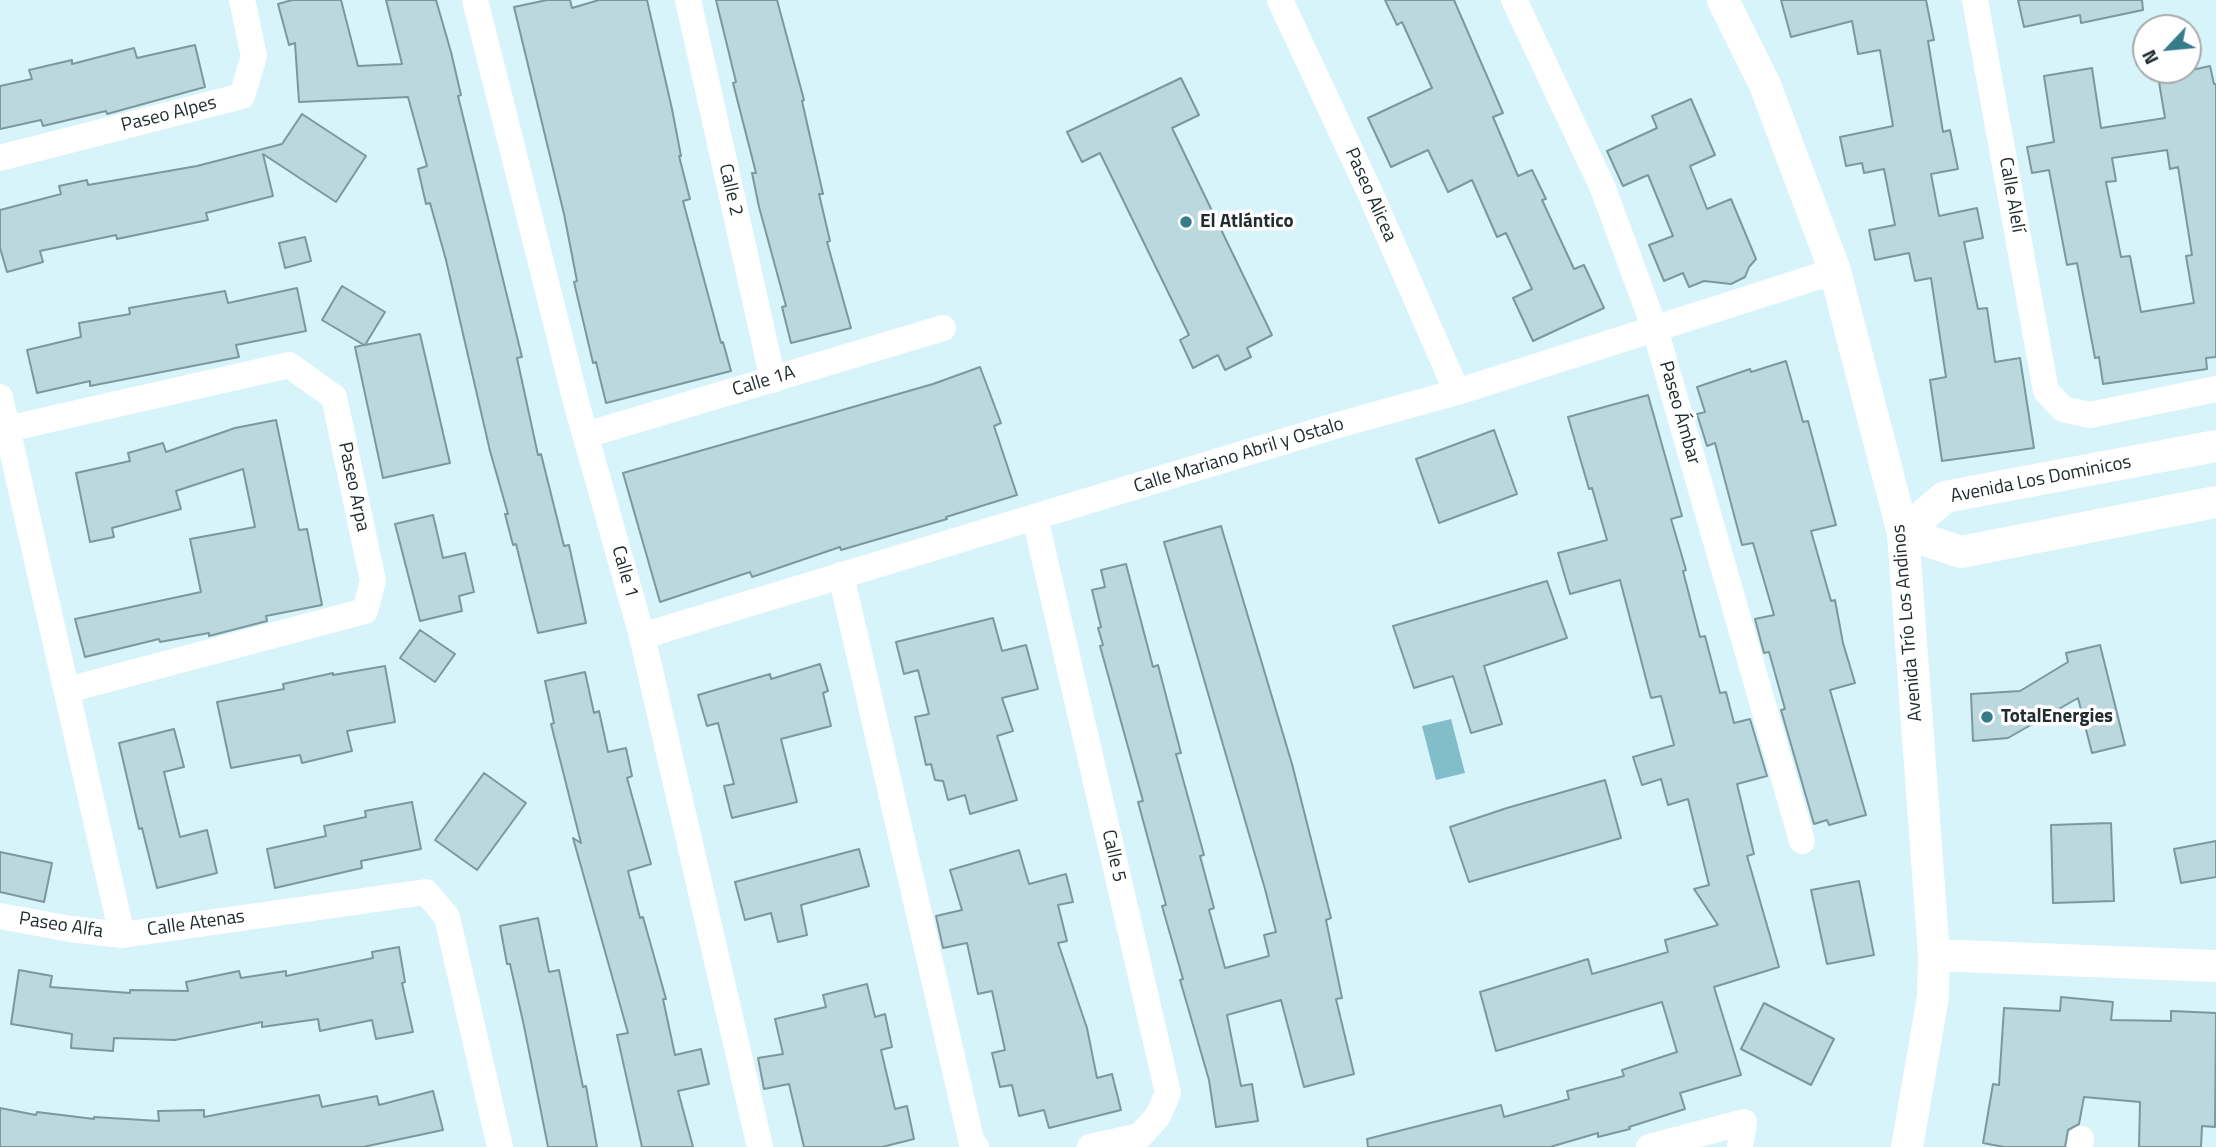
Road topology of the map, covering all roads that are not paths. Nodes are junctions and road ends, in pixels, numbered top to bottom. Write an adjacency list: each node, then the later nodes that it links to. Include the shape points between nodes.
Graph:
1 (242, 0): 8 (street, Paseo Alpes, via 254,56 242,96)
2 (475, 0): 17 (street, Calle 1)
3 (688, 0): 12 (street, Calle 2)
4 (1280, 0): 14 (street, Paseo Alicea)
5 (1514, 0): 11 (street, Paseo Ámbar, via 1602,186)
6 (1723, 0): 9 (street, Avenida Trío Los Andinos, via 1765,85)
7 (1975, 0): 13 (street, Calle Alelí, via 2046,391 2063,409 2090,415)
8 (0, 158)
9 (1835, 271): 11 (street, Calle Mariano Abril y Ostalo); 21 (street, Avenida Trío Los Andinos)
10 (943, 328): 12 (street, Calle 1A)
11 (1655, 329): 14 (street, Calle Mariano Abril y Ostalo); 25 (street, Paseo Ámbar)
12 (773, 380): 17 (street, Calle 1A)
13 (2216, 389)
14 (1457, 391): 20 (street, Calle Mariano Abril y Ostalo)
15 (0, 397): 16 (street, Calle Atenas)
16 (8, 429): 24 (street, Calle Atenas); 24 (street, Paseo Arpa, via 289,365 334,397 373,581 365,611)
17 (586, 435): 23 (street, Calle 1)
18 (2216, 446): 21 (street, Avenida Los Dominicos, via 1945,497)
19 (2216, 502): 21 (street, via 1961,552)
20 (1035, 519): 22 (street, Calle Mariano Abril y Ostalo); 34 (street, Calle 5, via 1168,1093 1158,1116 1140,1136)
21 (1903, 533): 28 (street, Avenida Trío Los Andinos)
22 (841, 575): 23 (street, Calle Mariano Abril y Ostalo); 33 (street)
23 (642, 636): 32 (street, Calle 1)
24 (67, 690): 27 (street, Calle Atenas)
25 (1802, 841)
26 (0, 916): 27 (street, Paseo Alfa)
27 (122, 935): 31 (street, Calle Atenas, via 426,892 447,917)
28 (1934, 955): 29 (street); 36 (street, Avenida Trío Los Andinos, via 1933,997)
29 (2216, 966)
30 (1742, 1135): 35 (street)
31 (494, 1146)
32 (760, 1147)
33 (976, 1147)
34 (1090, 1147)
35 (1649, 1147)
36 (1907, 1147)

